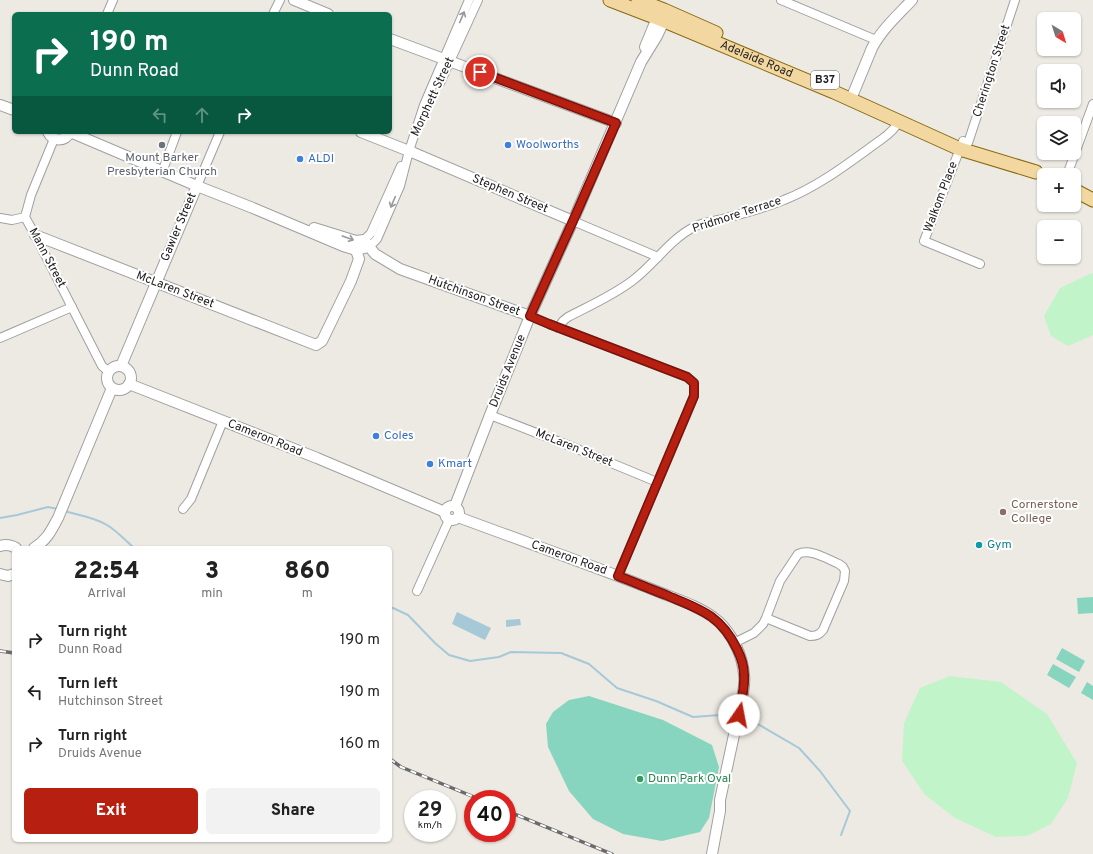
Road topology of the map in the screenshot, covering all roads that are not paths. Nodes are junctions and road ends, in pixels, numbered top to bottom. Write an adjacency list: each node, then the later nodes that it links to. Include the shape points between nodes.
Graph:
1 (113, 0): 11 (street)
2 (280, 0): 12 (street)
3 (294, 0): 13 (street)
4 (469, 0): 17 (street, Morphett Street, one-way to 4)
5 (478, 0): 17 (street, Morphett Street)
6 (610, 0): 14 (main road, Adelaide Road / B37)
7 (638, 0): 14 (main road, Adelaide Road / B37)
8 (781, 0): 16 (street)
9 (912, 0): 16 (street)
10 (1016, 0): 30 (street, Cherington Street)
11 (108, 12)
12 (274, 12)
13 (323, 12)
14 (662, 16): 18 (main road, Adelaide Road / B37); 23 (street, Druids Avenue, via 657,36 641,62)
15 (392, 40): 17 (street)
16 (876, 40): 18 (street)
17 (447, 60): 23 (street); 31 (street, Morphett Street, via 424,105)
18 (852, 96): 22 (main road, Adelaide Road / B37); 30 (main road, Adelaide Road / B37)
19 (1093, 104): 32 (street)
20 (0, 105): 21 (street)
21 (12, 109)
22 (899, 121): 30 (main road, Adelaide Road / B37); 45 (street, Pridmore Terrace, via 890,133 812,187 752,212 695,227 680,236)
23 (616, 123): 41 (street, Druids Avenue)
24 (69, 134): 29 (street, via 62,140)
25 (75, 134): 33 (street)
26 (176, 134): 33 (street)
27 (219, 134): 35 (street, Gawler Street)
28 (366, 134): 31 (street, Stephen Street)
29 (51, 136): 39 (street, Mann Street)
30 (964, 144): 34 (main road, Adelaide Road / B37); 46 (street, Walkom Place, via 924,241)
31 (409, 151): 41 (street, Stephen Street); 43 (street, Morphett Street, via 400,186 377,238)
32 (1070, 168)
33 (162, 172): 35 (street)
34 (1037, 173)
35 (196, 186): 38 (street); 47 (street, Gawler Street)
36 (1081, 194): 37 (main road)
37 (1093, 200)
38 (270, 215): 43 (street, one-way to 43); 44 (street)
39 (25, 217): 40 (street, via 12,220); 42 (street, Mann Street)
40 (0, 218)
41 (573, 221): 45 (street, Stephen Street); 49 (street, Druids Avenue)
42 (35, 234): 47 (street, McLaren Street); 48 (street, Mann Street)
43 (366, 243): 44 (street); 49 (street, Hutchinson Street, via 375,254 400,269)
44 (356, 250): 47 (street, McLaren Street, via 359,259 351,281 322,342 316,345)
45 (658, 257): 50 (street, Pridmore Terrace, via 632,281 568,317)
46 (980, 264)
47 (156, 282): 52 (street, Gawler Street)
48 (72, 307): 51 (street); 53 (street, Mann Street, via 102,366)
49 (530, 316): 50 (street, Hutchinson Street); 56 (street, Druids Avenue)
50 (558, 328): 58 (street, Hutchinson Street, via 687,377 694,383 694,396)
51 (0, 338)
52 (121, 366): 53 (street); 54 (street, via 129,372)
53 (109, 372): 55 (street, via 107,382)
54 (130, 384): 55 (street, via 119,390); 57 (street, Cameron Road)
55 (112, 388): 63 (street, via 58,518 49,534)
56 (490, 415): 58 (street, McLaren Street); 60 (street, Druids Avenue, via 455,506 459,512)
57 (223, 421): 59 (street, via 190,500); 60 (street, Cameron Road)
58 (657, 482): 66 (street)
59 (183, 509)
60 (451, 516): 66 (street, Cameron Road); 67 (street)
61 (0, 546): 62 (street)
62 (13, 546)
63 (37, 546)
64 (0, 574): 65 (street)
65 (12, 574)
66 (618, 576): 69 (street, Cameron Road, via 707,614 718,622)
67 (417, 591)
68 (766, 618): 68 (street, via 810,636 819,635 844,581 843,567 810,552 801,552 780,581); 69 (street, via 754,633)
69 (734, 643): 70 (street, Cameron Road, via 744,676 743,693 720,800)
70 (712, 854)

